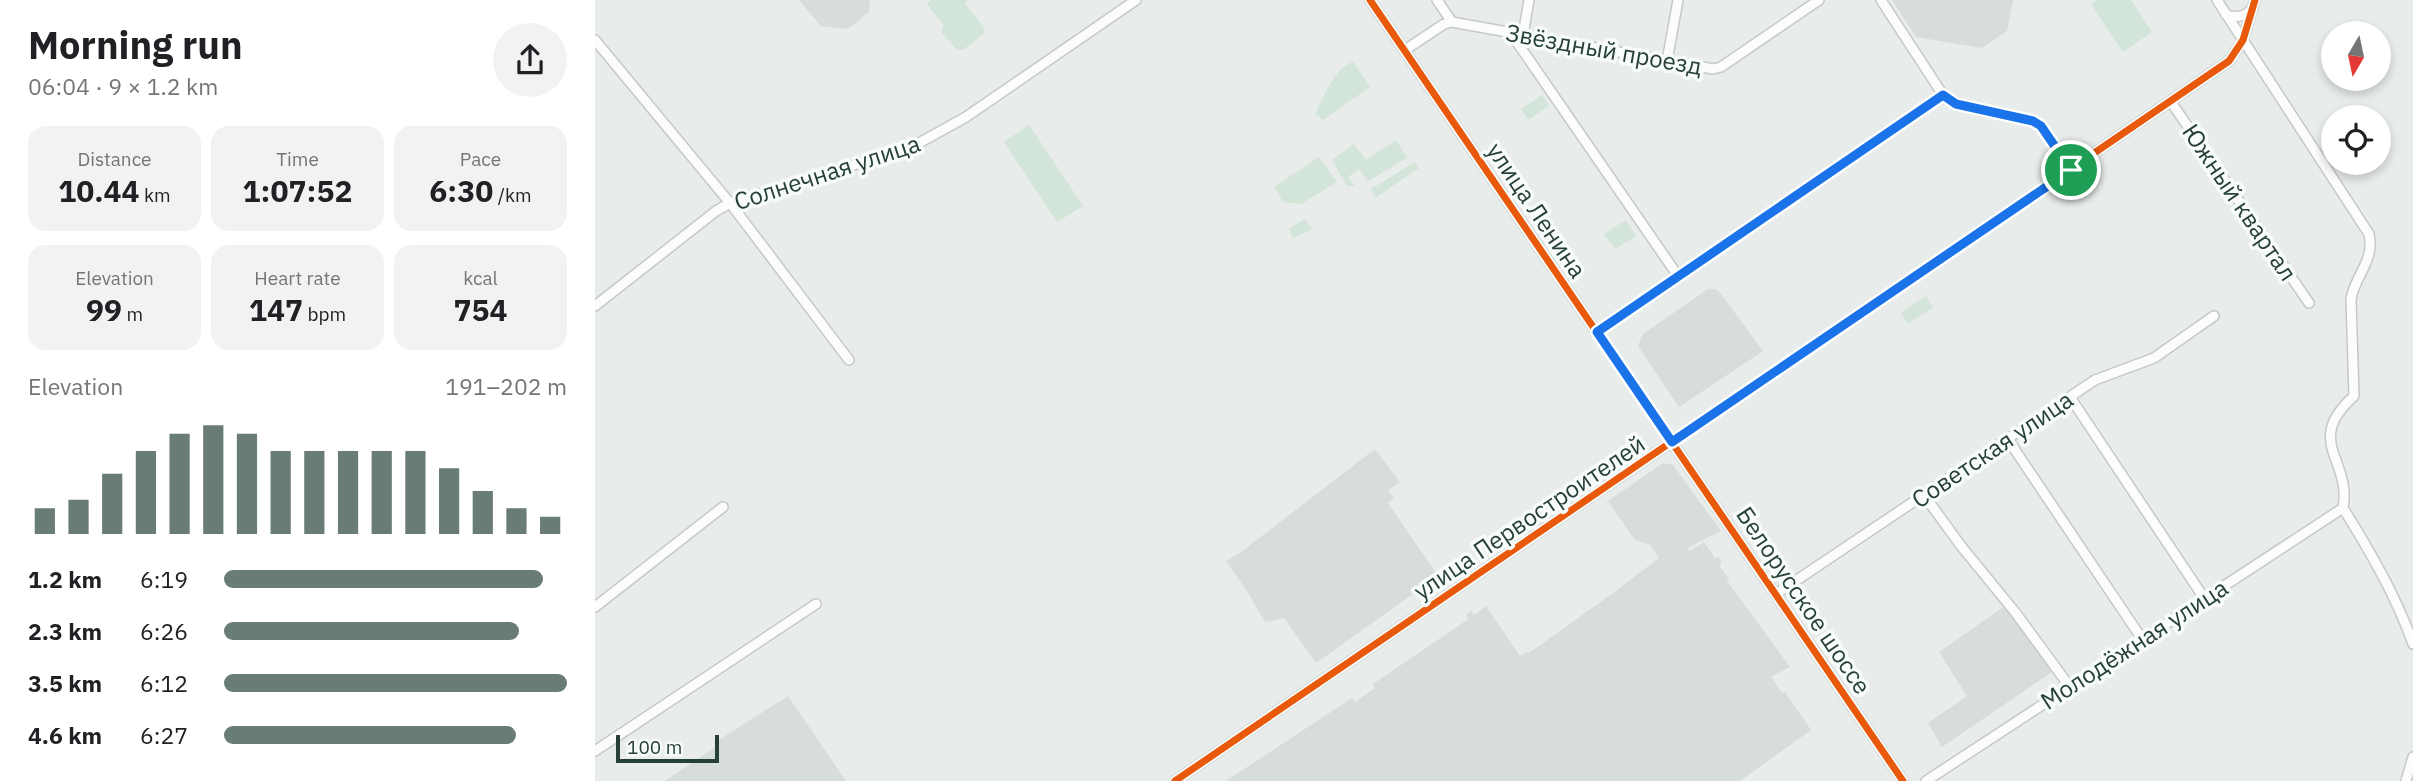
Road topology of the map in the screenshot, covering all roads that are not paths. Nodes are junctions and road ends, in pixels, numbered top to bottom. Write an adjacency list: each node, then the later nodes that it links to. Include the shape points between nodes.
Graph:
1 (1136, 0): 20 (street, Солнечная улица, via 966,117 919,143)
2 (1370, 0): 15 (street, улица Ленина)
3 (1437, 0): 11 (street)
4 (1529, 0): 12 (street)
5 (1678, 0): 16 (street)
6 (1819, 0): 16 (street, Звёздный проезд, via 1721,67)
7 (1881, 0): 17 (street)
8 (2217, 0): 10 (street)
9 (2255, 3): 10 (street, via 2244,16); 14 (street)
10 (2226, 15): 14 (street)
11 (1452, 22): 12 (street, Звёздный проезд, via 1510,32); 15 (street)
12 (1519, 38): 16 (street, Звёздный проезд); 21 (street)
13 (595, 40): 20 (street)
14 (2243, 40): 18 (street, улица Первостроителей, via 2229,61); 32 (street, via 2364,224 2371,243 2367,266 2351,299 2354,396 2336,414 2330,435 2344,492)
15 (1405, 50): 25 (street, улица Ленина)
16 (1667, 61)
17 (1943, 95): 19 (street, via 1956,104 2033,121); 21 (street)
18 (2171, 102): 19 (street, улица Первостроителей); 22 (street, Южный квартал)
19 (2071, 170): 29 (street, улица Первостроителей)
20 (730, 203): 23 (street, Солнечная улица); 26 (street)
21 (1678, 276): 25 (street)
22 (2309, 303)
23 (595, 306)
24 (2214, 316): 27 (street, Советская улица, via 2154,358 2103,376)
25 (1597, 332): 29 (street, улица Ленина)
26 (849, 360)
27 (2070, 397): 28 (street, Советская улица); 34 (street)
28 (2007, 438): 30 (street, Советская улица); 37 (street)
29 (1672, 442): 33 (street, Белорусское шоссе); 42 (street, улица Первостроителей)
30 (1924, 495): 33 (street, Советская улица); 39 (street)
31 (723, 507): 36 (street)
32 (2343, 508): 34 (street, Молодёжная улица); 38 (street, via 2373,557)
33 (1776, 594): 43 (street, Белорусское шоссе)
34 (2204, 598): 37 (street, Молодёжная улица)
35 (816, 604): 40 (street)
36 (595, 607)
37 (2142, 639): 39 (street, Молодёжная улица)
38 (2413, 645)
39 (2070, 687): 44 (street, Молодёжная улица)
40 (595, 751)
41 (2413, 757): 45 (street)
42 (1175, 781)
43 (1903, 781)
44 (1926, 781)
45 (2406, 781)

